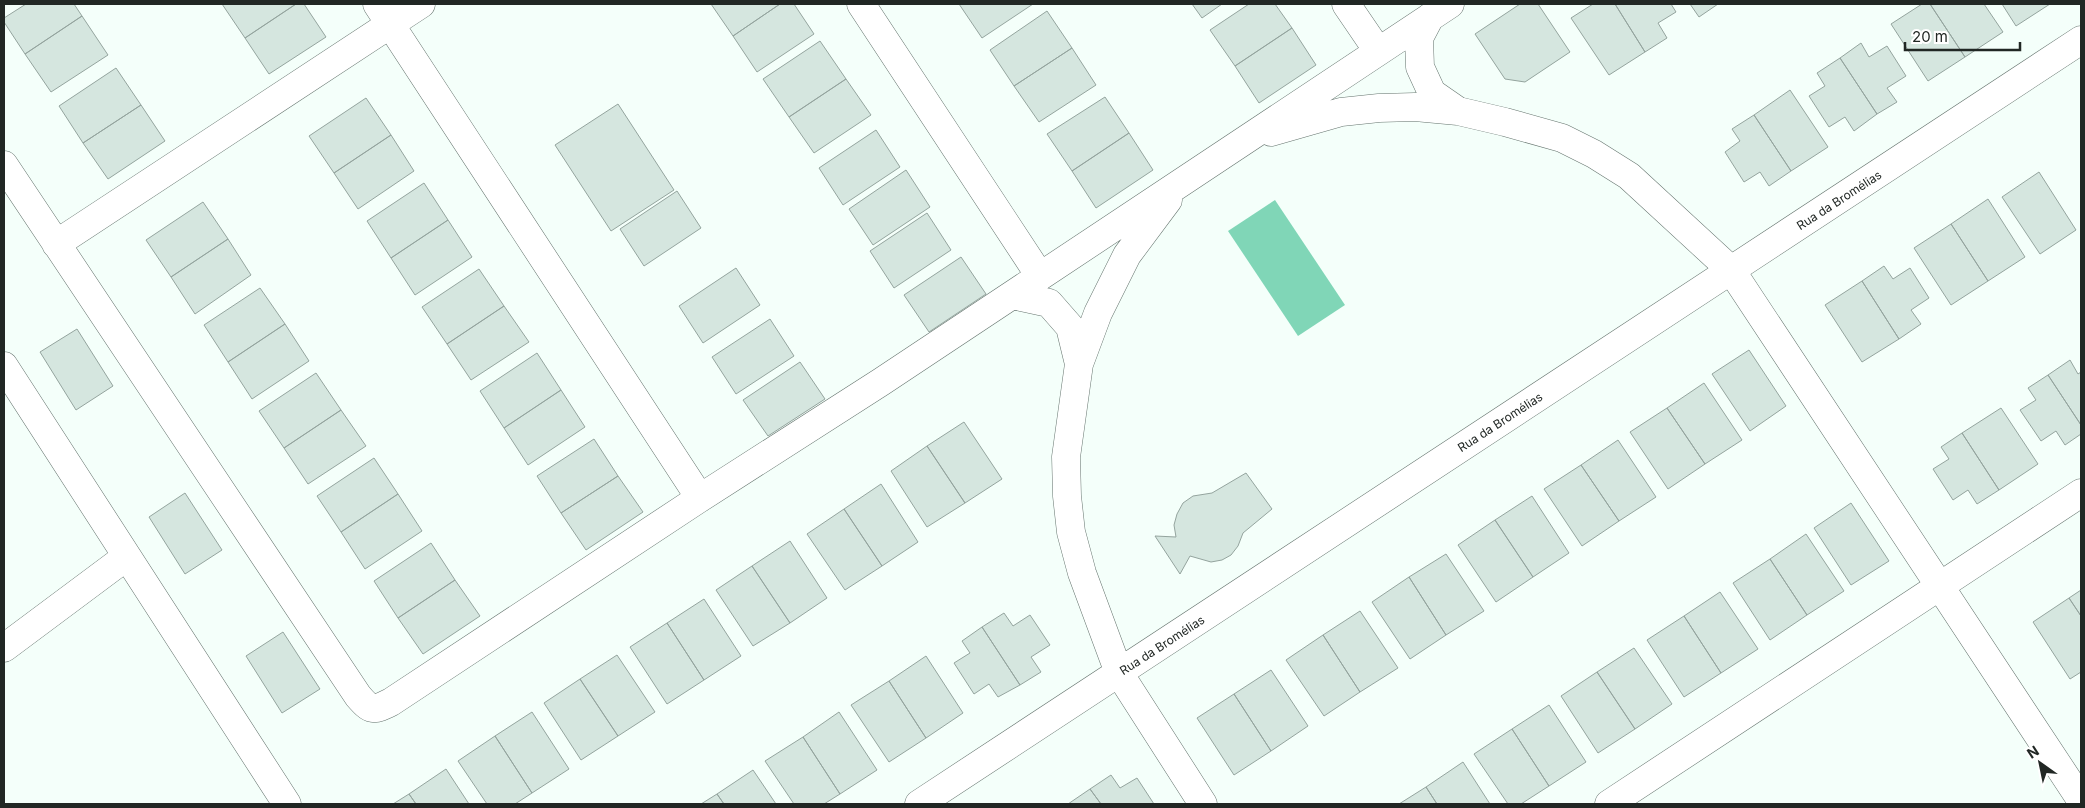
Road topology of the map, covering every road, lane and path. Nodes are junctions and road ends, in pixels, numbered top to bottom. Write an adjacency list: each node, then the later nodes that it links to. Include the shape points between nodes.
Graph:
1 (421, 4): 5 (street)
2 (861, 4): 14 (street)
3 (1346, 4): 7 (street)
4 (1440, 10): 7 (street); 8 (street, via 1419,38 1420,68 1432,92)
5 (384, 14): 12 (street); 19 (street)
6 (2081, 40): 13 (street, Rua da Bromélias)
7 (1378, 52): 9 (street)
8 (1458, 111): 9 (street, via 1415,107 1340,112); 13 (street, via 1562,138 1594,154 1629,176)
9 (1242, 141): 11 (street)
10 (4, 165): 12 (street)
11 (1183, 181): 14 (street); 16 (street, via 1127,255 1098,313)
12 (56, 244): 19 (street, via 352,688 372,709 391,702)
13 (1731, 270): 21 (street); 23 (street, Rua da Bromélias)
14 (1040, 276): 15 (street)
15 (1012, 295): 16 (street, via 1049,303 1070,327); 19 (street)
16 (1079, 364): 23 (street, via 1066,457 1071,532 1082,573)
17 (4, 366): 20 (street)
18 (2081, 493): 21 (street)
19 (700, 498)
20 (126, 557): 22 (street); 25 (street)
21 (1939, 587): 24 (street); 28 (street)
22 (4, 648)
23 (1119, 673): 26 (street, Rua da Bromélias); 27 (street)
24 (2081, 800)
25 (286, 804)
26 (920, 804)
27 (1203, 804)
28 (1609, 804)

